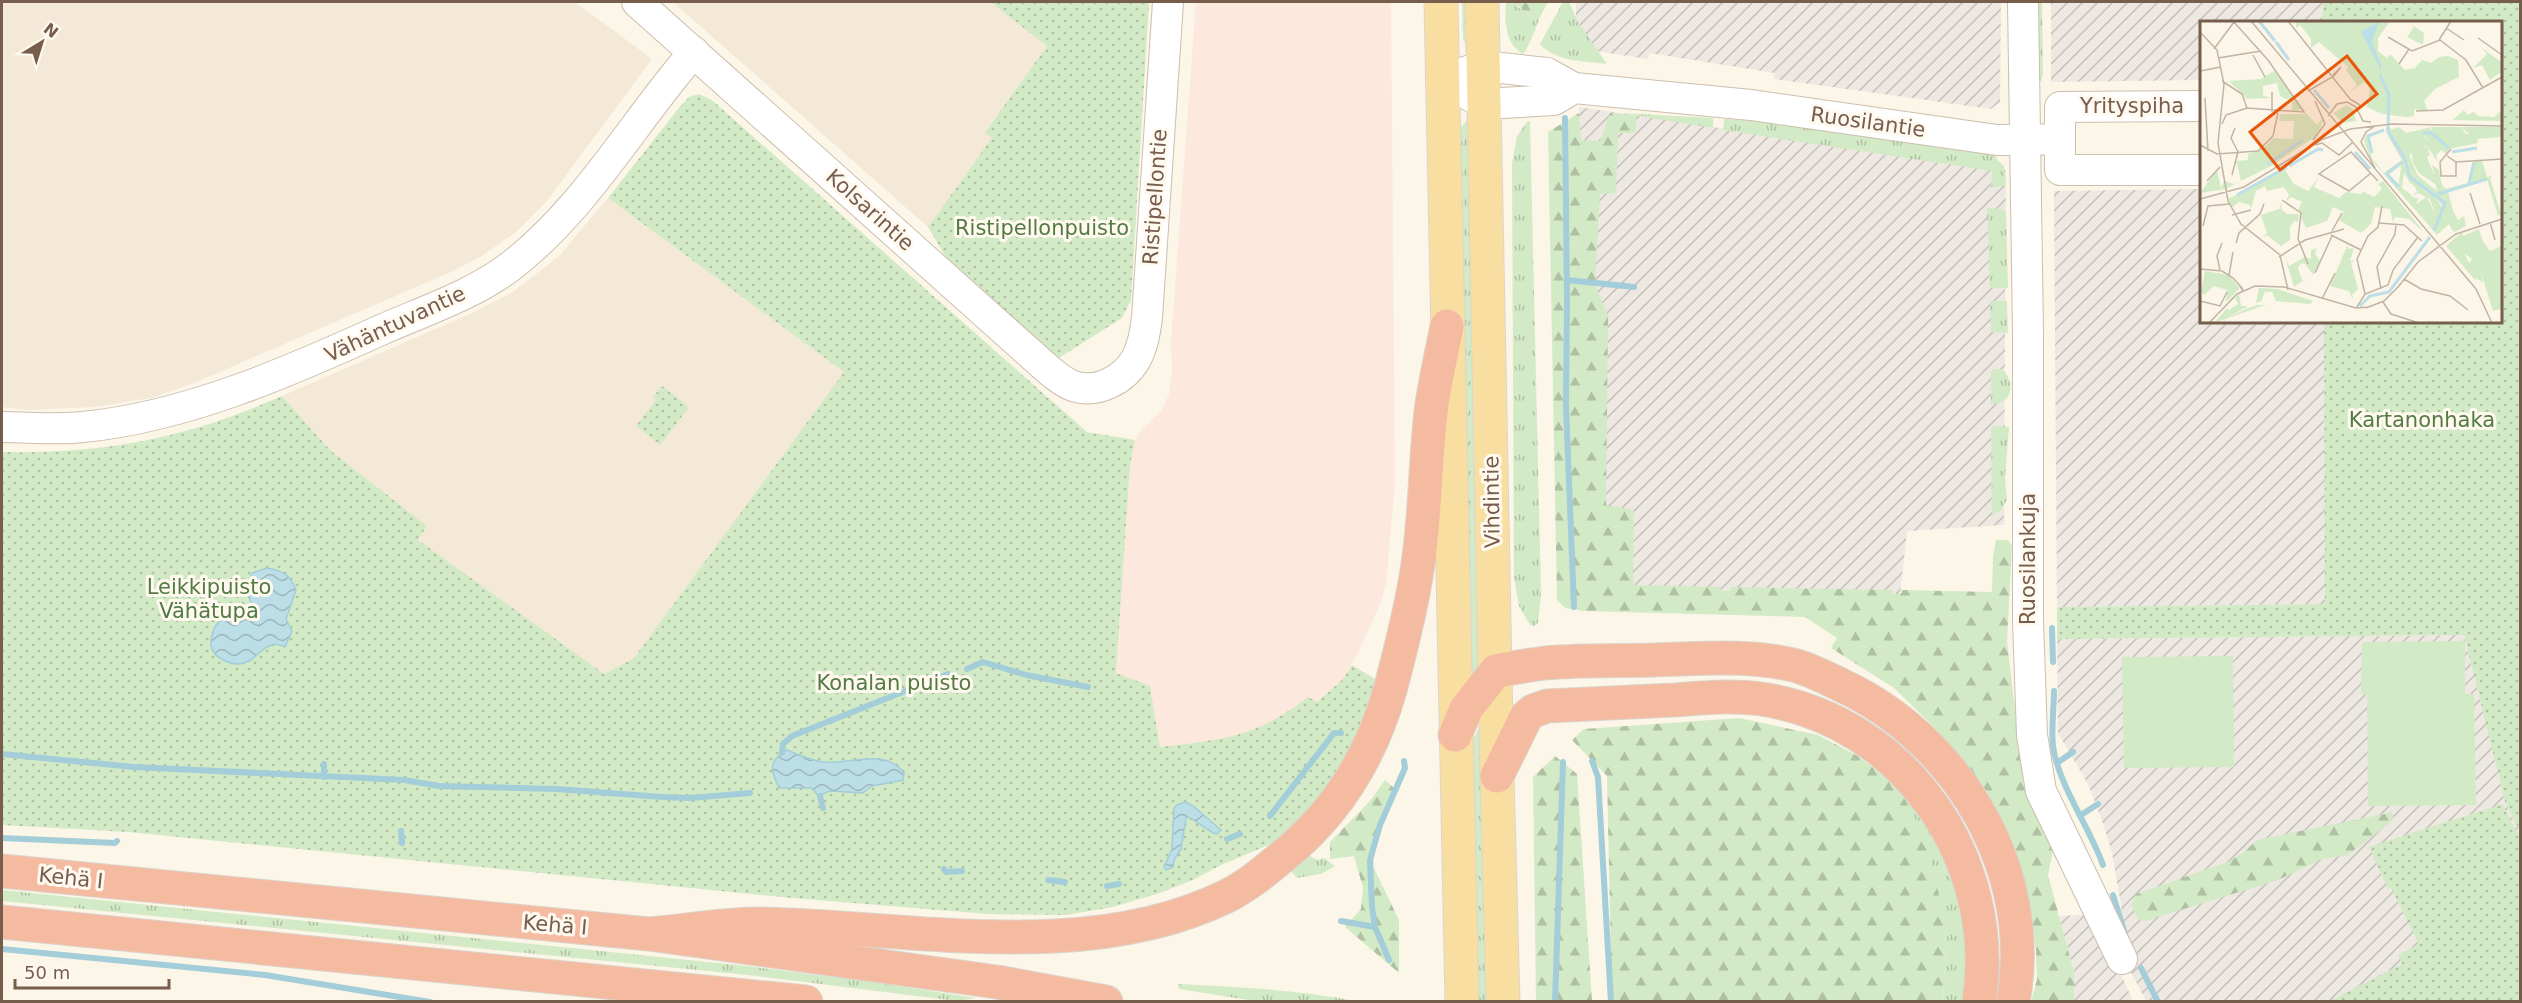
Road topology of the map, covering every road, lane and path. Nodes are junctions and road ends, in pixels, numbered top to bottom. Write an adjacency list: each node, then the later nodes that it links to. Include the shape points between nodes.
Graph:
1 (637, 2): 6 (street, Kolsarintie)
2 (1168, 2): 16 (street, Ristipellontie, via 1147,318 1137,358)
3 (1441, 2): 8 (main road, Vihdintie)
4 (1482, 2): 7 (main road, Vihdintie)
5 (2023, 2): 13 (street)
6 (694, 52): 16 (street, Kolsarintie, via 1060,380 1084,389); 17 (street, Vähäntuvantie, via 590,186 555,224 510,266 470,290 313,362 188,405 82,427)
7 (1483, 66): 8 (street, Ruosilantie); 9 (street, Ruosilantie, via 1552,74); 10 (main road, Vihdintie)
8 (1442, 80): 10 (street); 15 (main road, Vihdintie)
9 (1574, 88): 10 (street, via 1554,100); 13 (street, Ruosilantie, via 1751,105 1996,140)
10 (1485, 104): 18 (main road, Vihdintie)
11 (2200, 106): 12 (street, Yrityspiha, via 2060,107)
12 (2060, 139): 13 (street, Yrityspiha); 14 (street, Yrityspiha, via 2060,170)
13 (2025, 140): 24 (street, Ruosilankuja, via 2032,735 2041,790)
14 (2200, 170)
15 (1447, 326): 19 (main road, Vihdintie); 23 (highway, via 1432,404 1418,563 1389,694 1361,767 1321,822 1260,875 1229,895 1160,921 1068,934 1006,936 756,924)
16 (1114, 381)
17 (2, 427)
18 (1496, 671): 19 (highway, via 1466,710); 20 (main road, Vihdintie); 30 (highway, via 1546,663 1747,657 1796,666 1865,696 1915,732 1960,781 1990,835 2015,914 2018,965)
19 (1455, 735): 27 (main road, Vihdintie)
20 (1497, 776): 28 (main road, Vihdintie); 29 (highway, via 1521,725 1539,708 1760,699 1833,720 1917,784 1956,844 1967,869 1981,926 1983,975)
21 (2, 871): 23 (highway, Kehä I)
22 (2, 922): 25 (highway)
23 (649, 934): 26 (highway, Kehä I, via 985,980)
24 (2122, 959)
25 (798, 1001)
26 (1106, 1002)
27 (1462, 1002)
28 (1503, 1002)
29 (1979, 1002)
30 (2013, 1002)

